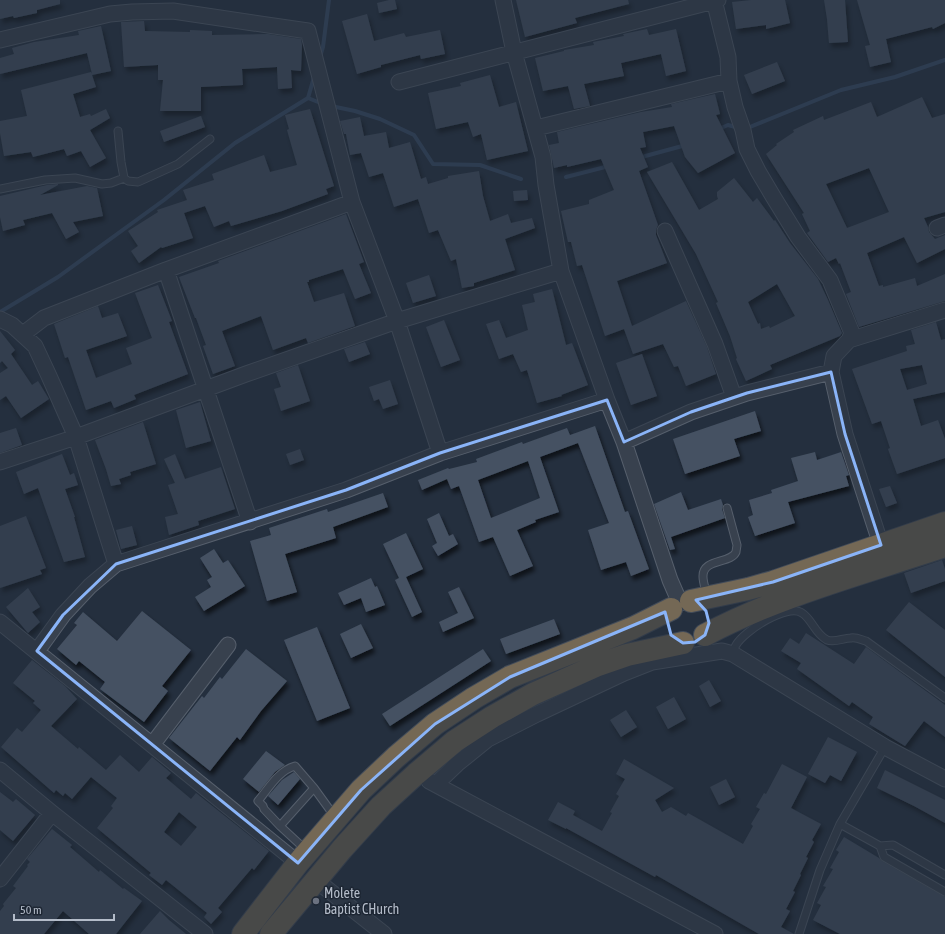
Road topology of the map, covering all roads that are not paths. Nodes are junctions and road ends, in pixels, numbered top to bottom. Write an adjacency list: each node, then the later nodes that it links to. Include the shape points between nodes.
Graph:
1 (503, 0): 4 (street)
2 (715, 0): 4 (street); 5 (street, via 728,57)
3 (0, 40): 12 (street, via 110,14 145,11 173,11 308,31)
4 (514, 52): 6 (street); 7 (street)
5 (729, 81): 7 (street); 19 (street, via 747,150 798,237 830,280 852,333)
6 (400, 82)
7 (536, 128): 15 (street)
8 (118, 131): 10 (lane)
9 (210, 138): 10 (lane, via 178,164 138,182)
10 (124, 178): 11 (lane, via 102,184 75,178 45,180)
11 (0, 189)
12 (352, 202): 14 (street); 17 (street)
13 (665, 231): 22 (street)
14 (166, 270): 18 (street, via 44,318); 21 (street)
15 (561, 271): 17 (street); 23 (street)
16 (945, 310): 19 (street)
17 (397, 321): 21 (street); 26 (street)
18 (12, 326): 24 (street, via 35,346)
19 (849, 340): 20 (street, via 834,356)
20 (831, 372): 22 (street); 31 (street, via 845,434)
21 (207, 390): 24 (street); 29 (street)
22 (734, 397): 25 (street, via 691,412)
23 (607, 400): 25 (street); 26 (street)
24 (76, 437): 27 (street); 33 (street)
25 (624, 442): 34 (street, via 670,580)
26 (440, 453): 29 (street, via 346,490)
27 (0, 462)
28 (727, 508): 34 (lane, via 737,545 736,552 733,556 707,566)
29 (250, 522): 33 (street)
30 (945, 523): 31 (highway)
31 (881, 545): 34 (highway, via 773,582)
32 (945, 546): 36 (highway, via 776,602)
33 (116, 564): 39 (street, via 90,586 63,615)
34 (687, 603): 36 (highway, via 702,606 709,617); 37 (highway, via 668,616 668,629 671,635); 50 (highway, via 633,628 510,677 474,698 435,724 396,757)
35 (0, 622): 39 (street)
36 (705, 635): 37 (highway, via 695,642)
37 (683, 643): 45 (highway, via 627,655 533,694 455,741)
38 (228, 644): 42 (street)
39 (37, 651): 42 (street)
40 (733, 654): 41 (lane, via 736,644 766,620 797,610 804,614 826,639 833,641 852,637 866,641); 43 (street); 47 (street, via 722,651 652,662 624,673 488,739)
41 (945, 698)
42 (152, 745): 54 (street)
43 (885, 747): 46 (street); 51 (lane)
44 (0, 770): 49 (street)
45 (416, 774): 47 (street); 57 (highway, via 381,806)
46 (945, 779)
47 (436, 784): 63 (street)
48 (314, 788): 50 (lane); 52 (lane); 52 (lane, via 295,766 281,773 258,801)
49 (52, 813): 56 (street); 59 (street)
50 (336, 818): 54 (highway)
51 (840, 824): 53 (lane); 64 (lane, via 820,870)
52 (280, 826): 54 (lane)
53 (880, 846): 55 (lane, via 893,845); 58 (lane, via 884,857)
54 (303, 858): 60 (highway)
55 (945, 875)
56 (0, 878)
57 (316, 880): 61 (highway); 62 (street)
58 (945, 892)
59 (205, 934)
60 (243, 934)
61 (271, 934)
62 (384, 934)
63 (716, 934)
64 (799, 934)

